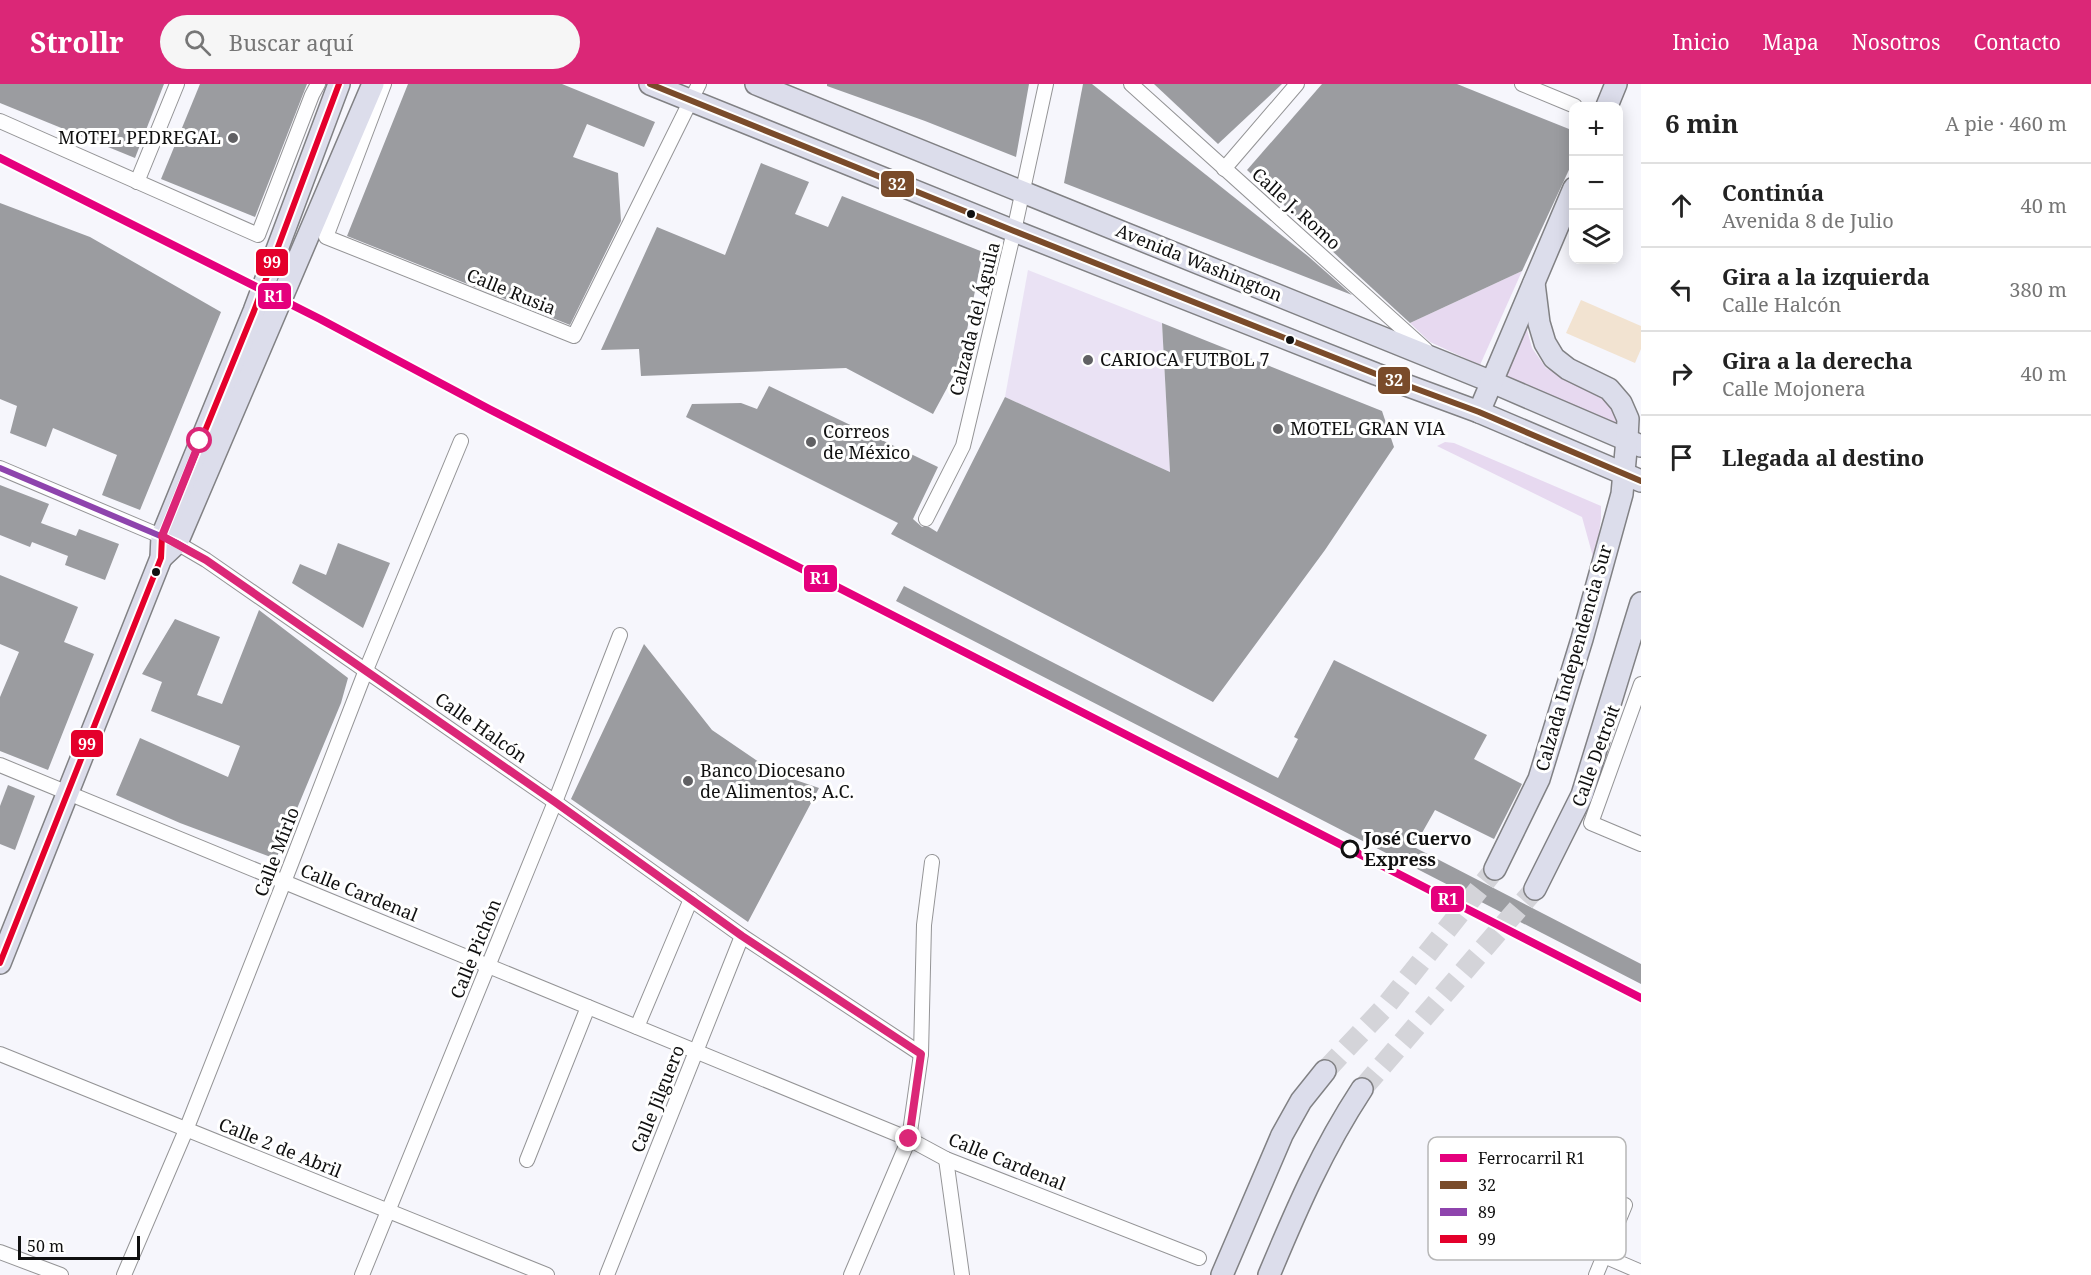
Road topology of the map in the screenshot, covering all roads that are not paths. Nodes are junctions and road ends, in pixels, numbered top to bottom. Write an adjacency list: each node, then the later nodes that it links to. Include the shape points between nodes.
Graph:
1 (177, 84): 18 (street)
2 (318, 84): 18 (street, via 258,235)
3 (339, 84): 31 (main road)
4 (373, 84): 31 (main road)
5 (384, 84): 13 (street, Calle Rusia, via 326,237 574,336)
6 (650, 84): 13 (main road, Avenida Washington)
7 (756, 84): 19 (main road, Avenida Washington)
8 (1046, 84): 19 (street, Calzada del Águila)
9 (1131, 84): 17 (street, Calle J. Romo)
10 (1297, 84): 17 (street)
11 (1522, 84): 15 (street)
12 (1616, 84): 14 (main road)
13 (695, 92): 21 (main road, Avenida Washington)
14 (1609, 102)
15 (1569, 104)
16 (0, 121): 18 (street)
17 (1224, 169): 23 (street, Calle J. Romo)
18 (137, 182)
19 (1022, 192): 21 (street, Calzada del Águila); 23 (main road, Avenida Washington)
20 (1569, 200): 22 (main road)
21 (1014, 231): 25 (main road, Avenida Washington); 30 (street, Calzada del Águila, via 963,446)
22 (1534, 283): 24 (main road); 27 (main road, Calzada Independencia Sur, via 1545,344 1554,358 1569,369 1609,389 1621,403)
23 (1437, 359): 24 (main road, Avenida Washington)
24 (1492, 382): 25 (main road); 27 (main road, Avenida Washington)
25 (1479, 412): 29 (main road, Avenida Washington)
26 (460, 441): 34 (street, Calle Mirlo)
27 (1634, 443): 29 (main road, Calzada Independencia Sur)
28 (0, 468): 31 (street, Calle Halcón)
29 (1633, 477): 41 (main road, Calzada Independencia Sur, via 1622,494 1539,779)
30 (926, 519)
31 (170, 539): 34 (street, Calle Halcón); 37 (main road)
32 (1640, 611): 43 (main road, via 1582,795)
33 (620, 635): 38 (street, Calle Pichón)
34 (366, 670): 38 (street, Calle Halcón); 42 (street, Calle Mirlo)
35 (1641, 684): 39 (street, Calle Detroit, via 1591,823)
36 (0, 765): 37 (street, Calle Cardenal)
37 (68, 793): 42 (street, Calle Cardenal); 46 (main road)
38 (555, 802): 44 (street, Calle Halcón); 47 (street, Calle Pichón)
39 (1641, 844)
40 (932, 862): 52 (street, via 924,925)
41 (1495, 869)
42 (285, 882): 47 (street, Calle Cardenal); 55 (street, Calle Mirlo)
43 (1535, 889)
44 (691, 899): 45 (street, Calle Halcón); 49 (street)
45 (742, 936): 50 (street, Calle Jilguero); 52 (street, Calle Halcón)
46 (0, 963)
47 (489, 966): 48 (street, Calle Cardenal); 59 (street, Calle Pichón)
48 (588, 1007): 49 (street, Calle Cardenal); 58 (street)
49 (637, 1027): 50 (street, Calle Cardenal)
50 (697, 1051): 56 (street, Calle Cardenal); 69 (street, Calle Jilguero)
51 (0, 1054): 55 (street, Calle 2 de Abril)
52 (921, 1054): 56 (street)
53 (1325, 1071): 72 (main road, via 1301,1101 1282,1135)
54 (1362, 1089): 73 (main road, via 1322,1155)
55 (186, 1130): 59 (street, Calle 2 de Abril); 66 (street, Calle Mirlo)
56 (909, 1139): 57 (street, Calle Cardenal); 70 (street)
57 (946, 1159): 61 (street, Calle Cardenal); 71 (street)
58 (527, 1160)
59 (389, 1211): 67 (street, Calle Pichón); 68 (street, Calle 2 de Abril)
60 (0, 1252): 65 (street)
61 (1199, 1258)
62 (1602, 1260): 74 (street)
63 (1613, 1260): 64 (street)
64 (1641, 1272)
65 (61, 1275)
66 (124, 1275)
67 (363, 1275)
68 (547, 1275)
69 (607, 1275)
70 (851, 1275)
71 (962, 1275)
72 (1222, 1275)
73 (1269, 1275)
74 (1596, 1275)

